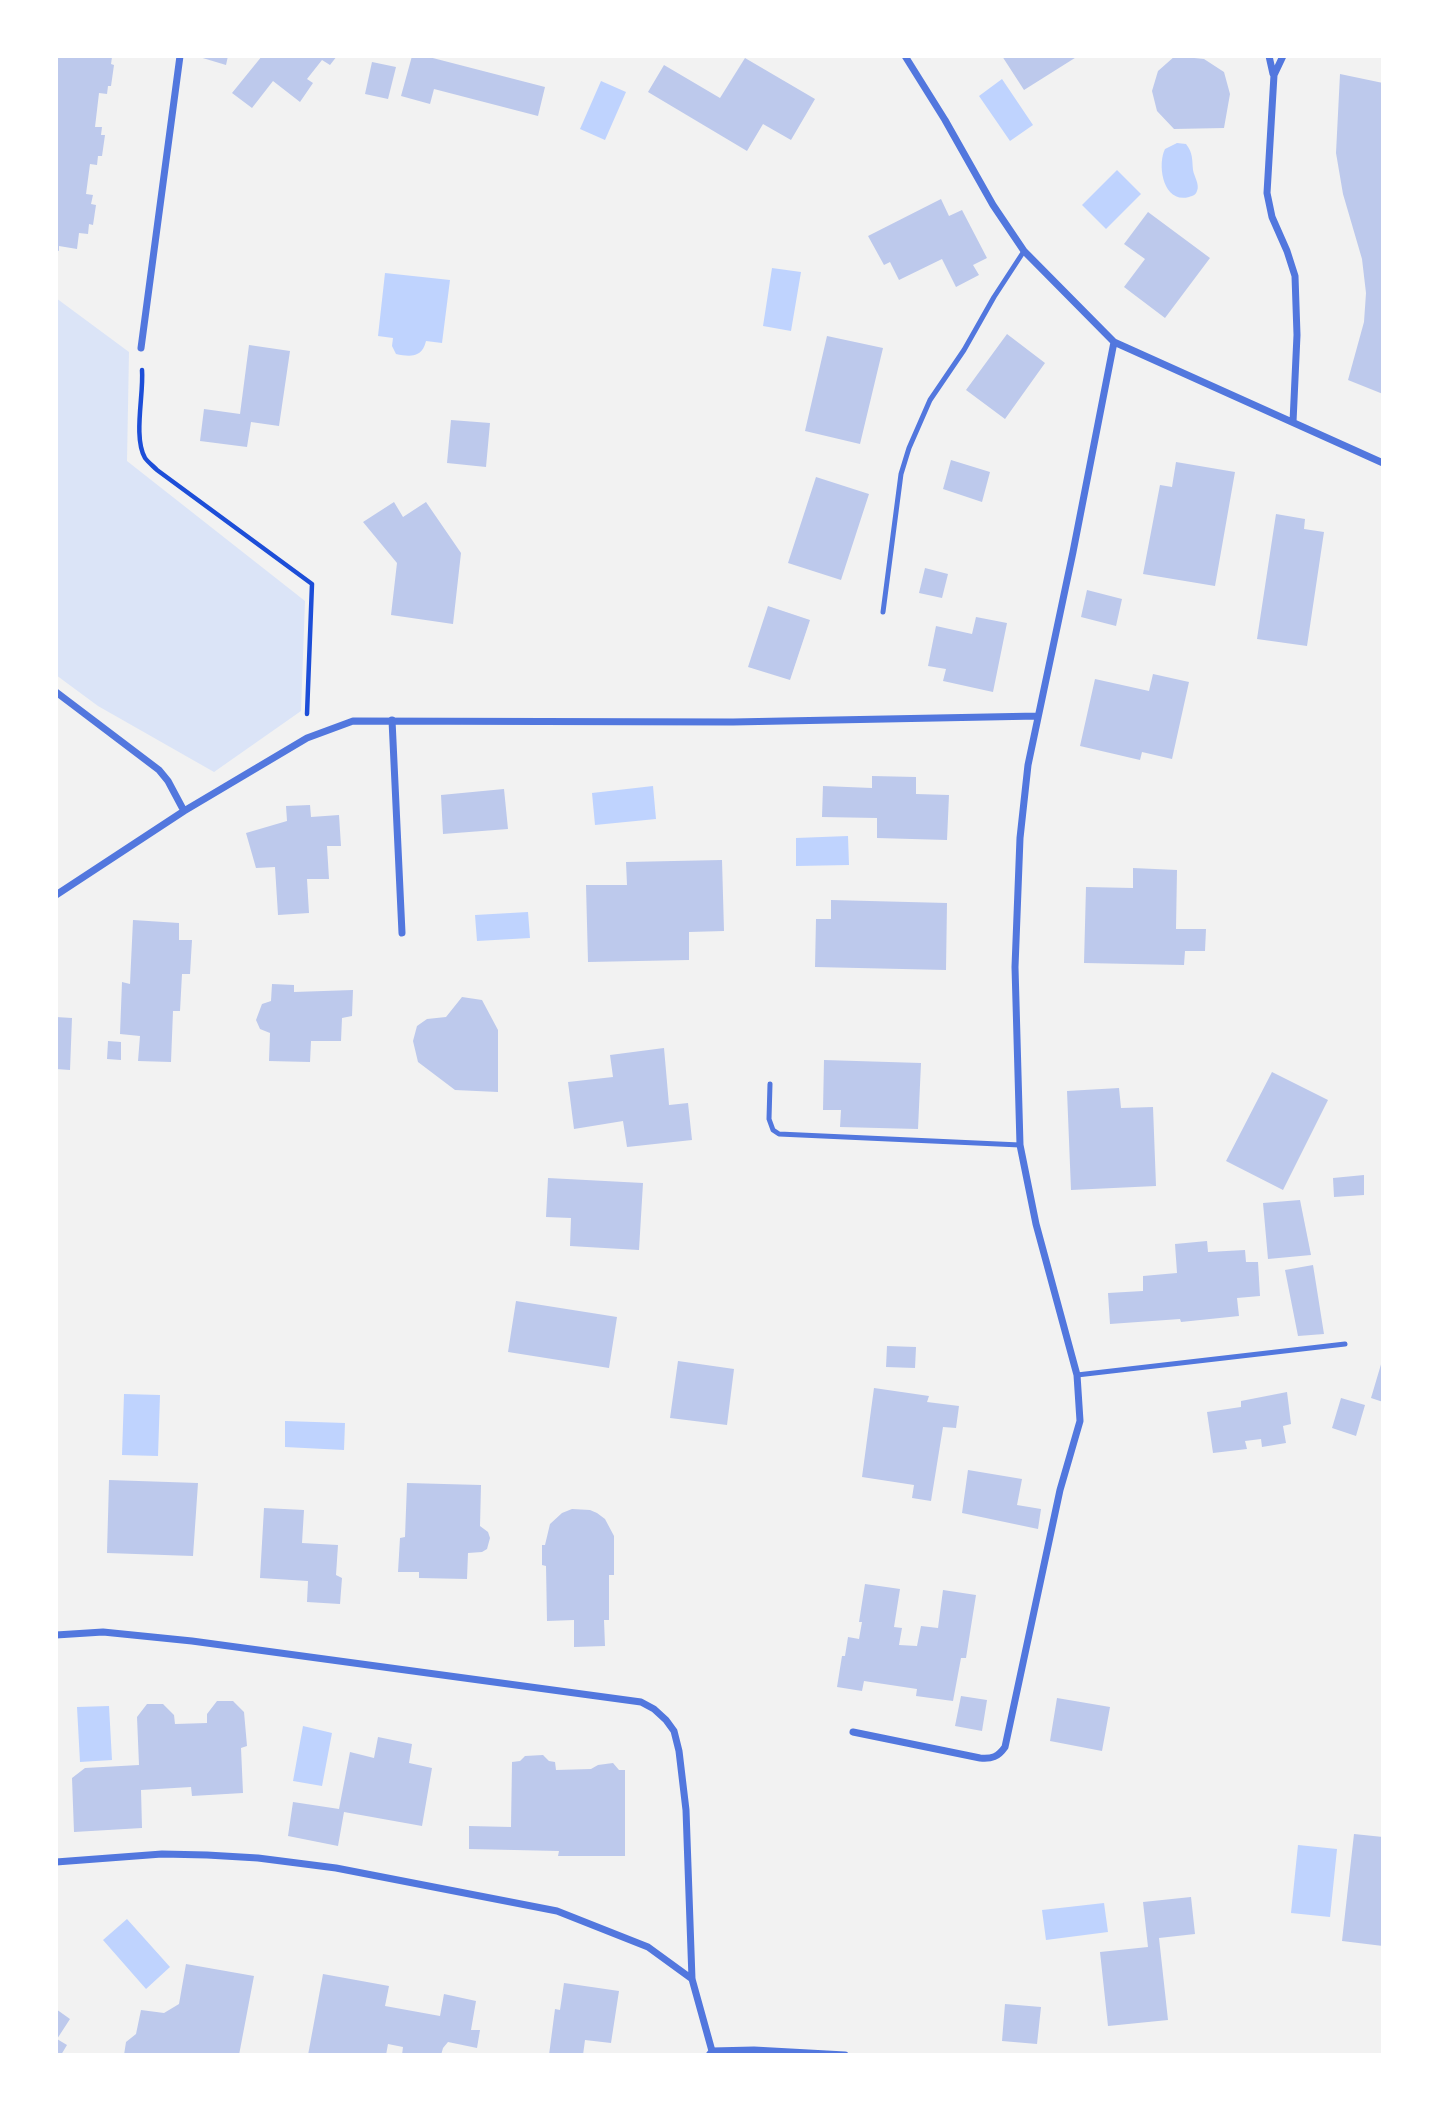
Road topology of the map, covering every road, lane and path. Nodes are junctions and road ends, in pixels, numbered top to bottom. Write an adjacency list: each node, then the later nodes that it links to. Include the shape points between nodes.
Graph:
1 (180, 56): 8 (street)
2 (905, 56): 6 (street)
3 (1269, 56): 5 (street)
4 (1283, 56): 5 (street)
5 (1274, 75): 9 (street, via 1267,193 1295,276)
6 (1024, 251): 7 (street); 11 (lane, via 930,400 909,448 901,474)
7 (1114, 342): 9 (street); 13 (street)
8 (141, 348): 15 (path, via 140,425 146,459 312,584)
9 (1293, 422): 10 (street)
10 (1383, 463)
11 (883, 612)
12 (56, 692): 16 (street, via 159,770)
13 (1038, 716): 14 (street, via 733,722); 20 (street, via 1020,838 1015,967)
14 (392, 720): 15 (street, via 353,722); 18 (street)
15 (307, 738): 16 (street)
16 (184, 811): 17 (street)
17 (56, 894)
18 (402, 933)
19 (770, 1084): 20 (lane, via 769,1119 779,1134)
20 (1020, 1145): 22 (street)
21 (1345, 1344): 22 (lane)
22 (1077, 1375): 24 (street, via 1080,1421 1000,1755 980,1758)
23 (56, 1635): 26 (street, via 103,1632 192,1641 641,1702 654,1709 674,1731 679,1751)
24 (853, 1732)
25 (56, 1862): 26 (street, via 207,1855 348,1870 557,1911 648,1947)
26 (692, 1979): 27 (street)
27 (710, 2053): 28 (street, via 754,2050)
28 (845, 2055)

